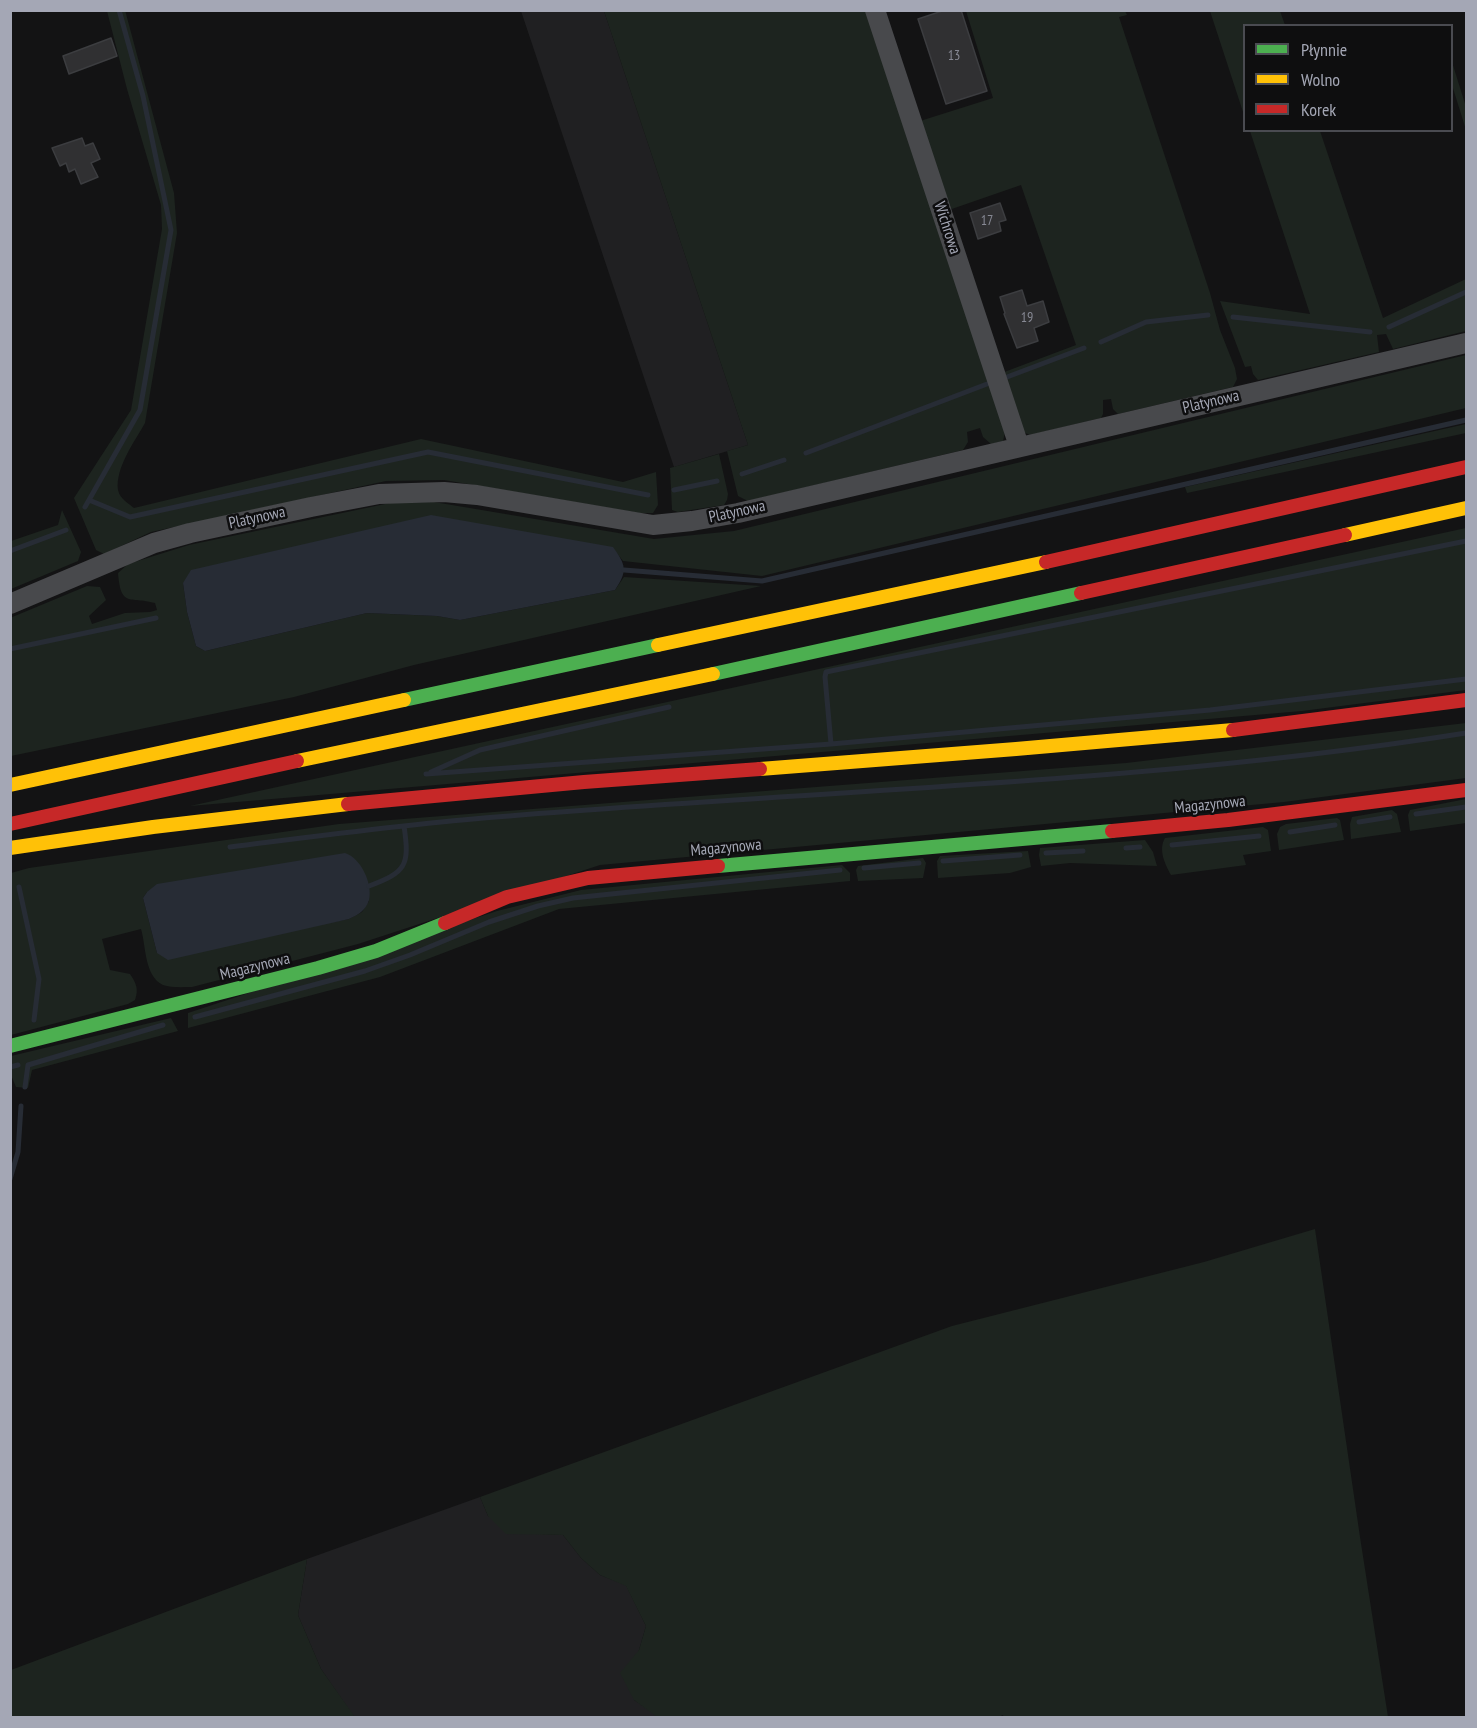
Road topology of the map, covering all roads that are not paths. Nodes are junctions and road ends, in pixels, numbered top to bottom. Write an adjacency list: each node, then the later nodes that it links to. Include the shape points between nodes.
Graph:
1 (875, 10): 3 (street, Wichrowa)
2 (1467, 343): 3 (street, Platynowa)
3 (1019, 446): 6 (street, Platynowa, via 738,513 653,525 477,495 380,494 154,543)
4 (1467, 467): 8 (main road)
5 (1467, 508): 10 (main road, via 626,694)
6 (10, 604)
7 (1467, 700): 11 (main road, via 1160,737 445,793 204,820)
8 (10, 785)
9 (1467, 790): 12 (main road, Magazynowa, via 1228,820 588,878 507,897 376,951)
10 (10, 824)
11 (10, 848)
12 (10, 1046)

